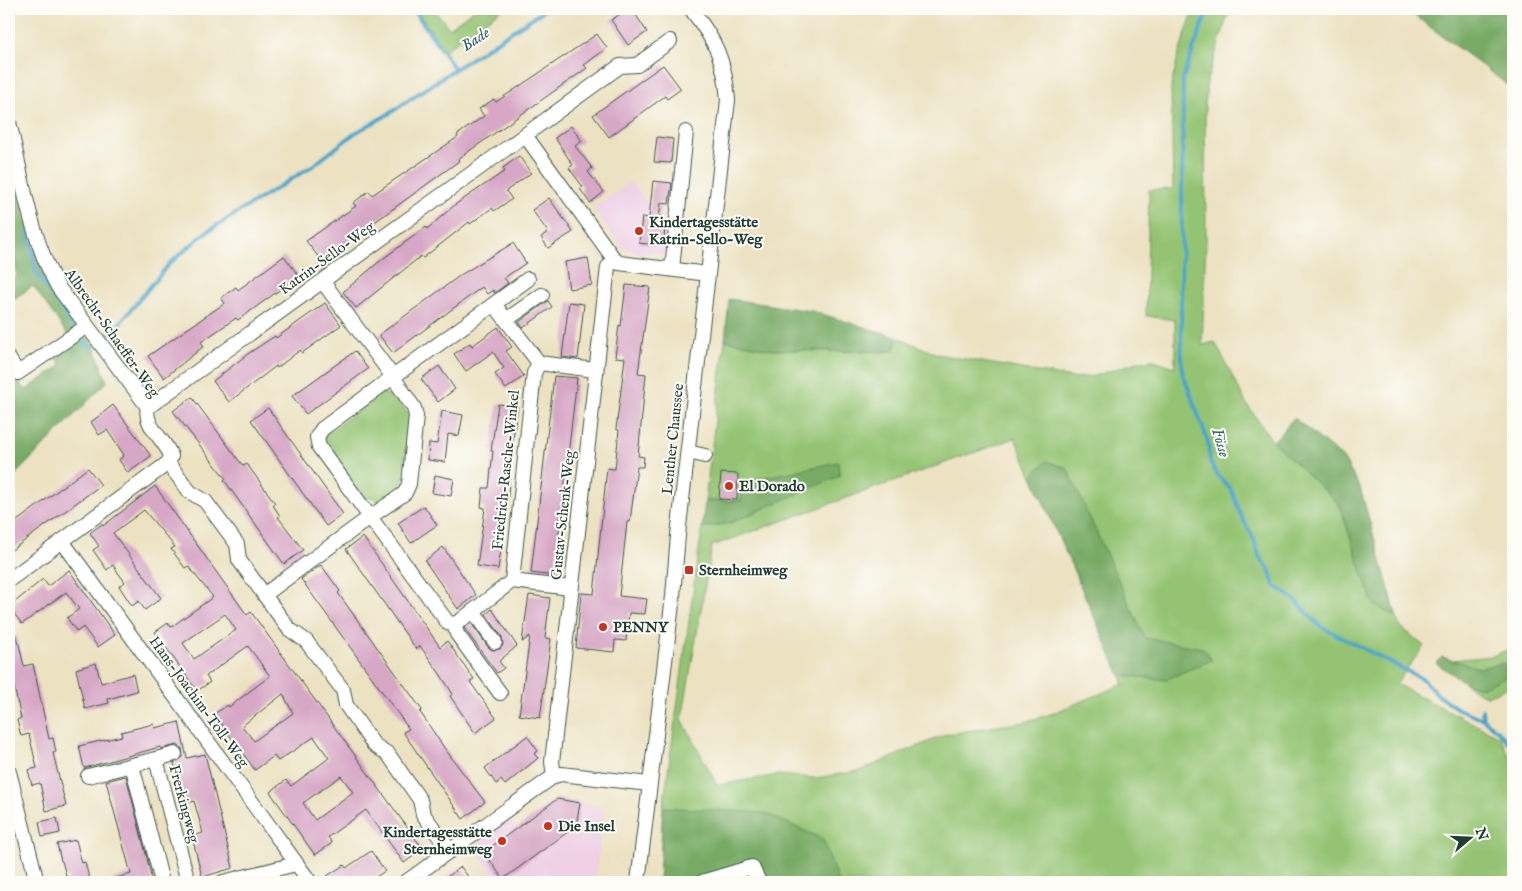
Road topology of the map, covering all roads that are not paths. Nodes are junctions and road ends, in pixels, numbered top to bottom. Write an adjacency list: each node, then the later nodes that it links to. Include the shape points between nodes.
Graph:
1 (691, 9): 8 (street, Lenther Chaussee, via 710,33 721,55 728,100)
2 (670, 41): 5 (street, Katrin-Sello-Weg, via 637,66 620,66)
3 (9, 122): 14 (street, Albrecht-Schaeffer-Weg, via 36,236 48,268)
4 (686, 132): 7 (street)
5 (524, 135): 6 (street); 10 (street, Katrin-Sello-Weg)
6 (614, 259): 7 (street, via 619,263); 17 (street, Gustav-Schenk-Weg, via 608,267)
7 (672, 269): 8 (street)
8 (708, 274): 20 (street, Lenther Chaussee)
9 (528, 279): 12 (street)
10 (323, 282): 18 (street); 19 (street, Katrin-Sello-Weg)
11 (542, 295): 13 (street)
12 (494, 304): 13 (street); 18 (street)
13 (506, 320): 16 (street)
14 (87, 326): 15 (street, via 49,344 18,373); 19 (street, Albrecht-Schaeffer-Weg)
15 (9, 360)
16 (539, 363): 17 (street); 26 (street, Friedrich-Rasche-Winkel, via 534,373)
17 (595, 370): 27 (street, Gustav-Schenk-Weg)
18 (392, 377): 23 (street, via 416,416 409,484 405,493); 23 (street, via 322,429 317,437 319,447)
19 (148, 406): 22 (street, Albrecht-Schaeffer-Weg, via 146,415 149,422 169,450)
20 (688, 452): 21 (street); 39 (street, Lenther Chaussee)
21 (705, 456)
22 (168, 463): 24 (street); 28 (street, Albrecht-Schaeffer-Weg, via 190,492 205,501 237,544 239,560)
23 (370, 517): 28 (street); 30 (street, via 444,619)
24 (62, 541): 25 (street); 41 (street, Hans-Joachim-Toll-Weg)
25 (9, 580)
26 (512, 581): 27 (street); 29 (street)
27 (571, 588): 38 (street, Gustav-Schenk-Weg, via 552,762)
28 (264, 595): 40 (street, Albrecht-Schaeffer-Weg, via 289,629 306,641 330,672 343,690 346,705 374,745 388,754 420,800 423,814)
29 (473, 611): 30 (street); 31 (street)
30 (454, 624): 32 (street, via 457,634)
31 (495, 642)
32 (500, 693)
33 (175, 754): 34 (street)
34 (156, 759): 35 (street, Frerkingweg); 45 (street, Frerkingweg)
35 (132, 765): 37 (street, Frerkingweg); 44 (street)
36 (9, 772): 43 (street)
37 (88, 776)
38 (554, 776): 39 (street); 40 (street)
39 (649, 784): 48 (street, Lenther Chaussee)
40 (450, 851): 42 (street)
41 (296, 864): 46 (street); 47 (street, Hans-Joachim-Toll-Weg)
42 (412, 881)
43 (37, 882)
44 (162, 882)
45 (188, 882)
46 (223, 882)
47 (310, 882)
48 (638, 882)
49 (702, 882): 50 (street, via 752,868)
50 (759, 882)

